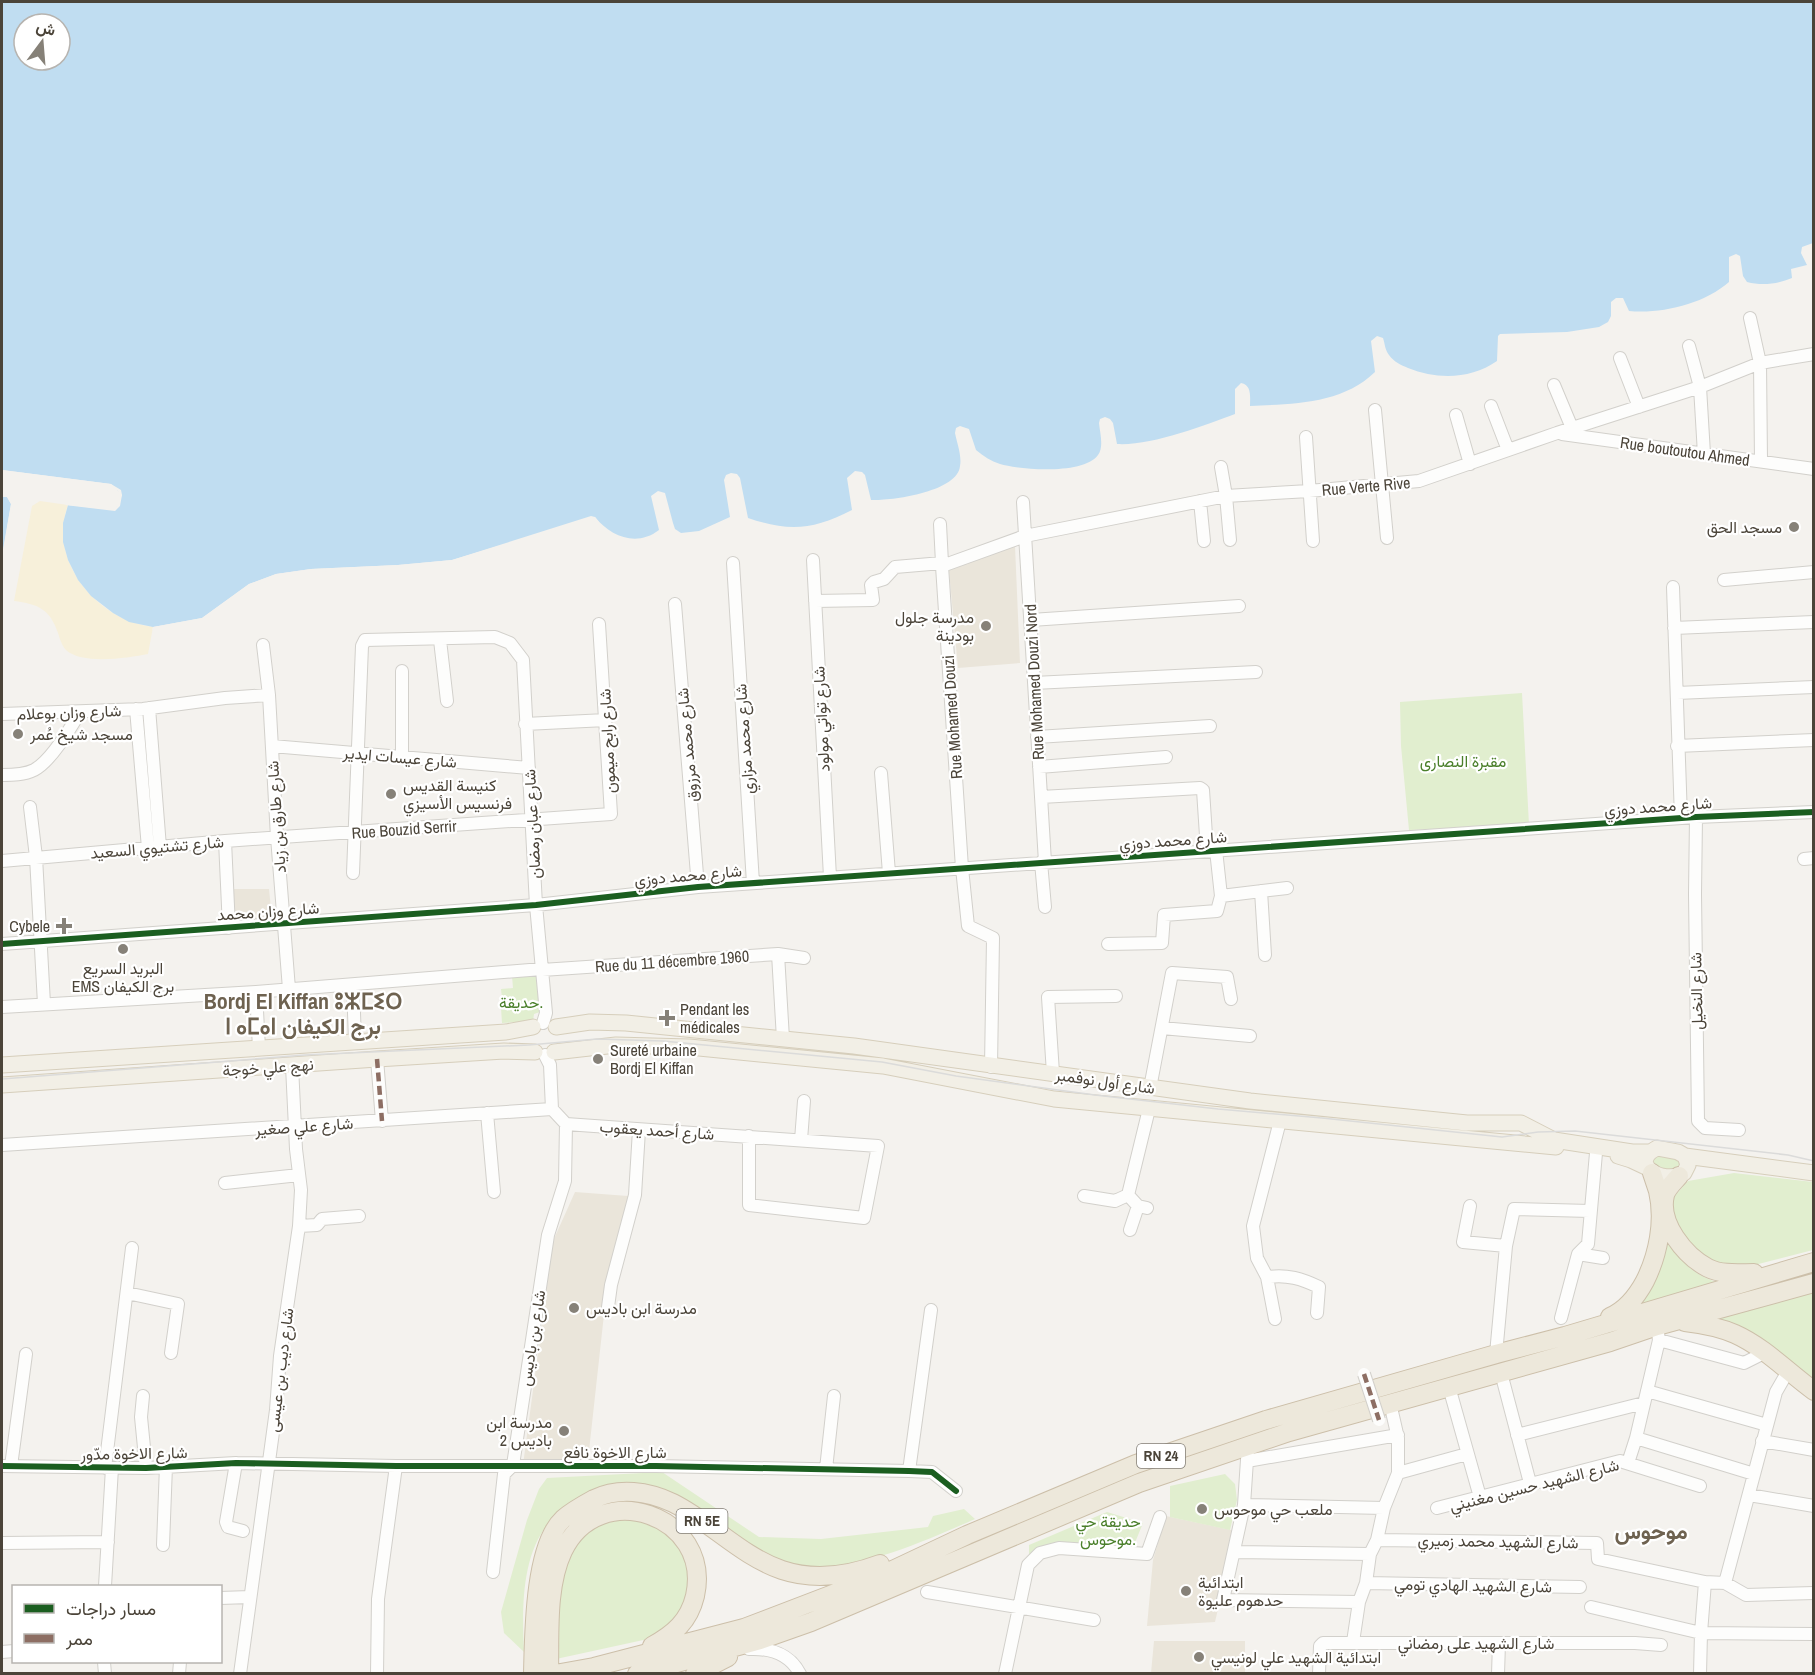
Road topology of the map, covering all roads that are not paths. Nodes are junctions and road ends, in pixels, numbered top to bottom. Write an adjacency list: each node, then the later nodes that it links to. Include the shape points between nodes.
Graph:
1 (1750, 318): 5 (street)
2 (1689, 346): 7 (street)
3 (1814, 354): 5 (street, Rue Verte Rive)
4 (1620, 358): 9 (street)
5 (1760, 363): 7 (street, Rue Verte Rive); 17 (street)
6 (1554, 385): 12 (street)
7 (1700, 387): 9 (street, Rue Verte Rive); 16 (street)
8 (1491, 406): 15 (street)
9 (1639, 407): 12 (street, Rue Verte Rive)
10 (1375, 410): 21 (street)
11 (1456, 415): 18 (street)
12 (1572, 428): 13 (street, Rue Verte Rive)
13 (1557, 433): 15 (street, Rue Verte Rive); 16 (street, Rue boutoutou Ahmed)
14 (1306, 437): 22 (street)
15 (1508, 450): 18 (street, Rue Verte Rive)
16 (1704, 454): 17 (street, Rue boutoutou Ahmed)
17 (1761, 461): 20 (street, Rue boutoutou Ahmed)
18 (1470, 464): 21 (street, Rue Verte Rive, via 1419,482)
19 (1221, 467): 23 (street)
20 (1814, 469)
21 (1383, 483): 22 (street, Rue Verte Rive); 28 (street)
22 (1309, 491): 23 (street, Rue Verte Rive); 31 (street)
23 (1226, 496): 24 (street, Rue Verte Rive); 29 (street)
24 (1200, 501): 27 (street, Rue Verte Rive); 30 (street)
25 (1023, 502): 27 (street, Rue Mohamed Douzi Nord)
26 (940, 524): 34 (street, Rue Mohamed Douzi)
27 (1025, 536): 34 (street, Rue Verte Rive); 41 (street, Rue Mohamed Douzi Nord)
28 (1387, 538)
29 (1230, 540)
30 (1204, 541)
31 (1313, 541)
32 (813, 560): 38 (street, شارع تواتي مولود)
33 (733, 563): 89 (street, شارع محمد مزاري)
34 (942, 565): 38 (street, Rue Verte Rive, via 896,567 871,585 873,600); 85 (street, Rue Mohamed Douzi)
35 (1814, 572): 36 (street)
36 (1724, 580)
37 (1673, 587): 44 (street)
38 (814, 601): 88 (street, شارع تواتي مولود)
39 (675, 604): 90 (street, شارع محمد مرزوق)
40 (1239, 606): 41 (street)
41 (1031, 620): 49 (street, Rue Mohamed Douzi Nord)
42 (1814, 621): 44 (street)
43 (599, 624): 57 (street, شارع رابح ميمون)
44 (1674, 628): 51 (street)
45 (440, 640): 53 (street); 58 (street, شارع عبان رمضان, via 495,637 510,644 523,660); 64 (street, via 365,640)
46 (263, 645): 52 (street, شارع طارق بن زياد)
47 (402, 671): 66 (street)
48 (1256, 672): 49 (street)
49 (1034, 683): 60 (street, Rue Mohamed Douzi Nord)
50 (1814, 687): 51 (street)
51 (1677, 693): 63 (street)
52 (269, 695): 54 (street, شارع وزان بوعلام); 62 (street, شارع طارق بن زياد)
53 (447, 701)
54 (142, 709): 55 (street, شارع وزان بوعلام); 80 (street)
55 (80, 712): 56 (street, شارع وزان بوعلام); 70 (street, via 66,737 35,770)
56 (2, 714)
57 (606, 720): 58 (street); 76 (street, شارع رابح ميمون, via 611,814)
58 (525, 724): 68 (street, شارع عبان رمضان)
59 (1210, 726): 60 (street)
60 (1037, 737): 67 (street, Rue Mohamed Douzi Nord)
61 (1814, 740): 63 (street)
62 (272, 746): 64 (street, شارع عيسات ايدير); 78 (street, شارع طارق بن زياد)
63 (1677, 746): 75 (street)
64 (357, 754): 66 (street, شارع عيسات ايدير); 77 (street)
65 (1166, 757): 67 (street)
66 (402, 758): 68 (street, شارع عيسات ايدير)
67 (1039, 767): 71 (street, Rue Mohamed Douzi Nord)
68 (529, 768): 76 (street, شارع عبان رمضان)
69 (880, 773): 87 (street)
70 (2, 775)
71 (1041, 797): 81 (street, via 1200,788); 84 (street, Rue Mohamed Douzi Nord)
72 (30, 807): 82 (street)
73 (1814, 812): 74 (street, شارع محمد دوزي)
74 (1696, 817): 75 (street, شارع محمد دوزي); 135 (street, شارع النخيل, via 1698,1121 1705,1128)
75 (1681, 818): 81 (street, شارع محمد دوزي)
76 (531, 820): 77 (street, Rue Bouzid Serrir); 94 (street, شارع عبان رمضان)
77 (354, 832): 78 (street, Rue Bouzid Serrir); 86 (street)
78 (277, 837): 79 (street, شارع تشتيوي السعيد); 96 (street, شارع طارق بن زياد)
79 (225, 841): 80 (street, شارع تشتيوي السعيد); 97 (street)
80 (154, 847): 82 (street, شارع تشتيوي السعيد)
81 (1212, 851): 84 (street, شارع محمد دوزي); 93 (street)
82 (36, 857): 83 (street, شارع تشتيوي السعيد); 98 (street)
83 (2, 861)
84 (1043, 862): 85 (street, شارع محمد دوزي); 95 (street, Rue Mohamed Douzi Nord)
85 (962, 868): 87 (street, شارع محمد دوزي); 122 (street, Rue Mohamed Douzi, via 968,926 993,938)
86 (353, 873)
87 (889, 873): 88 (street, شارع محمد دوزي)
88 (830, 878): 89 (street, شارع محمد دوزي)
89 (753, 883): 90 (street, شارع محمد دوزي)
90 (698, 887): 94 (street, شارع محمد دوزي)
91 (1287, 888): 92 (street)
92 (1261, 891): 93 (street); 102 (street)
93 (1221, 896): 100 (street, via 1217,911 1164,915 1162,943)
94 (536, 905): 96 (street, شارع وزان محمد); 104 (street, شارع عبان رمضان)
95 (1045, 907)
96 (284, 924): 97 (street, شارع وزان محمد); 106 (street, شارع طارق بن زياد)
97 (229, 928): 98 (street, شارع وزان محمد)
98 (42, 941): 99 (street, شارع وزان محمد); 110 (street)
99 (2, 944)
100 (1108, 944)
101 (778, 954): 103 (street, Rue du 11 décembre 1960); 104 (street, Rue du 11 décembre 1960); 115 (street)
102 (1265, 955)
103 (803, 958)
104 (542, 969): 105 (street, Rue du 11 décembre 1960); 112 (street, شارع عبان رمضان)
105 (353, 985): 106 (street, Rue du 11 décembre 1960); 116 (street)
106 (289, 989): 107 (street, Rue du 11 décembre 1960)
107 (256, 992): 110 (street, Rue du 11 décembre 1960); 117 (street)
108 (1116, 996): 123 (street, via 1048,997)
109 (1231, 999): 113 (street, via 1227,977 1172,973)
110 (45, 1004): 111 (street, Rue du 11 décembre 1960)
111 (2, 1007)
112 (544, 1026): 115 (main road, شارع أول نوفمبر, via 626,1023); 116 (main road, نهج علي خوجة); 118 (main road, via 561,1038); 118 (main road, via 528,1037 529,1045)
113 (1162, 1028): 114 (street); 125 (street)
114 (1250, 1036)
115 (783, 1039): 122 (main road, شارع أول نوفمبر)
116 (355, 1041): 117 (main road, نهج علي خوجة)
117 (259, 1048): 120 (main road, نهج علي خوجة)
118 (545, 1053): 119 (main road, نهج علي خوجة, via 504,1051); 127 (main road, شارع أول نوفمبر, via 616,1045 710,1049 883,1066 1054,1100); 128 (street, via 550,1065)
119 (377, 1059): 121 (main road, نهج علي خوجة); 130 (street)
120 (2, 1065)
121 (292, 1066): 124 (main road, نهج علي خوجة); 133 (street, شارع ديب بن عيسى)
122 (991, 1066): 123 (main road, شارع أول نوفمبر)
123 (1053, 1073): 125 (main road, شارع أول نوفمبر)
124 (2, 1084)
125 (1150, 1088): 139 (main road, شارع أول نوفمبر, via 1467,1123 1521,1123 1554,1140)
126 (804, 1101): 137 (street)
127 (1149, 1108): 131 (main road, شارع أول نوفمبر); 149 (street)
128 (552, 1109): 129 (street, شارع علي صغير); 132 (street)
129 (487, 1113): 130 (street, شارع علي صغير); 148 (street)
130 (382, 1121): 133 (street, شارع علي صغير)
131 (1280, 1121): 140 (main road, شارع أول نوفمبر); 162 (street, via 1254,1226 1257,1258)
132 (566, 1124): 134 (street, شارع أحمد يعقوب); 198 (street, شارع بن باديس, via 565,1181 548,1235)
133 (295, 1127): 138 (street, شارع علي صغير); 145 (street, شارع ديب بن عيسى)
134 (639, 1130): 136 (street, شارع أحمد يعقوب); 165 (street, via 635,1195)
135 (1739, 1130)
136 (749, 1136): 137 (street, شارع أحمد يعقوب); 137 (street, شارع أحمد يعقوب, via 750,1205 864,1218 878,1146)
137 (801, 1140)
138 (2, 1145)
139 (1650, 1152): 141 (main road, via 1657,1148); 143 (main road, via 1646,1162)
140 (1596, 1153): 143 (main road, شارع أول نوفمبر, via 1631,1160); 152 (street)
141 (1685, 1156): 142 (main road); 146 (main road, via 1688,1165)
142 (1726, 1161): 144 (main road); 146 (main road)
143 (1650, 1171): 146 (main road, via 1664,1177); 172 (highway, via 1658,1192 1660,1230 1652,1269 1638,1295 1620,1311)
144 (1814, 1173)
145 (299, 1175): 147 (street); 154 (street, شارع ديب بن عيسى)
146 (1682, 1175): 161 (highway, via 1665,1196 1665,1210 1668,1223 1692,1257 1709,1269 1728,1274)
147 (225, 1183)
148 (494, 1192)
149 (1128, 1195): 150 (street, via 1115,1201); 155 (street, via 1142,1207)
150 (1084, 1196)
151 (1470, 1206): 156 (street, via 1463,1242)
152 (1590, 1211): 156 (street, via 1514,1209); 158 (street, via 1588,1244)
153 (359, 1216): 154 (street, via 322,1219 317,1225)
154 (299, 1226): 196 (street, شارع ديب بن عيسى)
155 (1130, 1230)
156 (1506, 1246): 176 (street)
157 (132, 1248): 164 (street)
158 (1578, 1254): 159 (street); 168 (street)
159 (1604, 1258)
160 (1814, 1262): 161 (highway, RN 24)
161 (1780, 1272): 172 (highway, RN 24)
162 (1268, 1277): 167 (street, via 1303,1279 1319,1287); 169 (street)
163 (1814, 1283): 170 (highway, RN 24)
164 (127, 1293): 173 (street, via 178,1304); 203 (street)
165 (608, 1307)
166 (931, 1310): 205 (street)
167 (1317, 1313)
168 (1561, 1318)
169 (1275, 1319)
170 (1678, 1321): 171 (highway, RN 24); 174 (highway, via 1734,1334)
171 (1658, 1333): 174 (street, via 1744,1363); 178 (highway, RN 24); 184 (street)
172 (1565, 1336): 176 (highway, RN 24)
173 (171, 1353)
174 (1764, 1353): 177 (highway)
175 (26, 1354): 199 (street)
176 (1496, 1354): 219 (highway, RN 24, via 1266,1420 1136,1464)
177 (1788, 1371): 181 (highway); 187 (street, via 1776,1392)
178 (1501, 1373): 180 (highway, RN 24); 189 (street)
179 (1364, 1374): 186 (street, bridge)
180 (1449, 1387): 185 (highway, RN 24); 194 (street)
181 (1814, 1391)
182 (143, 1396): 202 (street)
183 (834, 1396): 204 (street)
184 (1645, 1397): 187 (street); 189 (street); 190 (street)
185 (1390, 1403): 188 (street); 193 (highway, RN 24)
186 (1379, 1420)
187 (1767, 1425): 191 (street)
188 (1398, 1435): 193 (street); 206 (street)
189 (1516, 1435): 208 (street)
190 (1636, 1438): 197 (street); 207 (street)
191 (1762, 1442): 192 (street); 207 (street)
192 (1814, 1450)
193 (1248, 1453): 213 (street); 245 (highway, RN 24, via 1128,1487)
194 (1467, 1454): 206 (street); 212 (street)
195 (236, 1463): 196 (street, شارع الاخوة مدّور); 200 (street, شارع الاخوة مدّور); 218 (street, via 226,1522 228,1527)
196 (268, 1463): 201 (street, شارع الاخوة نافع); 234 (street, شارع ديب بن عيسى)
197 (1628, 1463): 208 (street, شارع الشهيد حسين مغنيني, via 1620,1461); 209 (street, شارع الشهيد حسين مغنيني)
198 (513, 1465): 201 (street, شارع الاخوة نافع); 204 (street, شارع الاخوة نافع); 226 (street, شارع بن باديس, via 504,1474)
199 (6, 1466): 203 (street, شارع الاخوة مدّور)
200 (166, 1466): 202 (street, شارع الاخوة مدّور); 223 (street)
201 (396, 1466): 249 (street, via 378,1599)
202 (146, 1467): 203 (street, شارع الاخوة مدّور)
203 (108, 1468): 221 (street)
204 (826, 1469): 205 (street, شارع الاخوة نافع)
205 (909, 1471): 210 (street, شارع الاخوة نافع, via 932,1472)
206 (1398, 1473): 215 (street)
207 (1754, 1474): 211 (street)
208 (1530, 1483): 212 (street, شارع الشهيد حسين مغنيني)
209 (1700, 1486)
210 (956, 1491)
211 (1749, 1495): 214 (street); 229 (street)
212 (1480, 1497): 216 (street, شارع الشهيد حسين مغنيني)
213 (1244, 1505): 215 (street); 224 (street)
214 (1814, 1506)
215 (1384, 1508): 220 (street)
216 (1437, 1508)
217 (1160, 1517): 238 (street, via 1147,1554 1059,1548 1040,1553 1028,1565)
218 (243, 1531)
219 (967, 1535): 244 (highway, RN 5E, via 864,1570 831,1577 805,1575 781,1570 758,1559 701,1520 652,1494 629,1491 603,1495 561,1520 547,1547 541,1567); 247 (highway, RN 24, via 880,1576 744,1628)
220 (1377, 1540): 225 (street); 227 (street, شارع الشهيد محمد زميري, via 1597,1543 1598,1559)
221 (108, 1542): 222 (street); 230 (street)
222 (2, 1543)
223 (163, 1545)
224 (1234, 1552): 225 (street); 236 (street, via 1223,1600)
225 (1370, 1554): 228 (street)
226 (494, 1572)
227 (1705, 1582): 229 (street, شارع الشهيد محمد زميري); 240 (street)
228 (1366, 1583): 231 (street, شارع الشهيد الهادي تومي); 236 (street)
229 (1725, 1583): 233 (street, شارع الشهيد محمد زميري, via 1746,1595)
230 (105, 1585)
231 (1580, 1587)
232 (927, 1592): 238 (street)
233 (1814, 1593)
234 (250, 1597): 235 (street); 248 (street, شارع ديب بن عيسى)
235 (222, 1598)
236 (1359, 1602): 242 (street)
237 (1591, 1606): 240 (street)
238 (1020, 1608): 239 (street); 256 (street)
239 (1094, 1620)
240 (1701, 1633): 241 (street); 259 (street)
241 (1814, 1634)
242 (1353, 1642): 243 (street, شارع الشهيد على رمضاني); 257 (street, شارع الشهيد على رمضاني, via 1321,1645)
243 (1498, 1643): 246 (street, شارع الشهيد على رمضاني); 258 (street)
244 (542, 1644): 247 (highway, RN 5E, via 563,1551 573,1535 589,1521 610,1511 647,1513 678,1533 690,1548 696,1564 693,1605 685,1621 669,1636 653,1646); 250 (highway, RN 5E); 251 (highway, RN 5E)
245 (752, 1645): 253 (highway, RN 24); 254 (highway); 255 (street, via 778,1653)
246 (1661, 1645)
247 (594, 1667): 252 (highway, RN 24)
248 (240, 1674)
249 (377, 1674)
250 (533, 1674)
251 (549, 1674)
252 (555, 1674)
253 (637, 1674)
254 (695, 1674)
255 (800, 1674)
256 (1005, 1674)
257 (1319, 1674)
258 (1498, 1674)
259 (1700, 1674)

